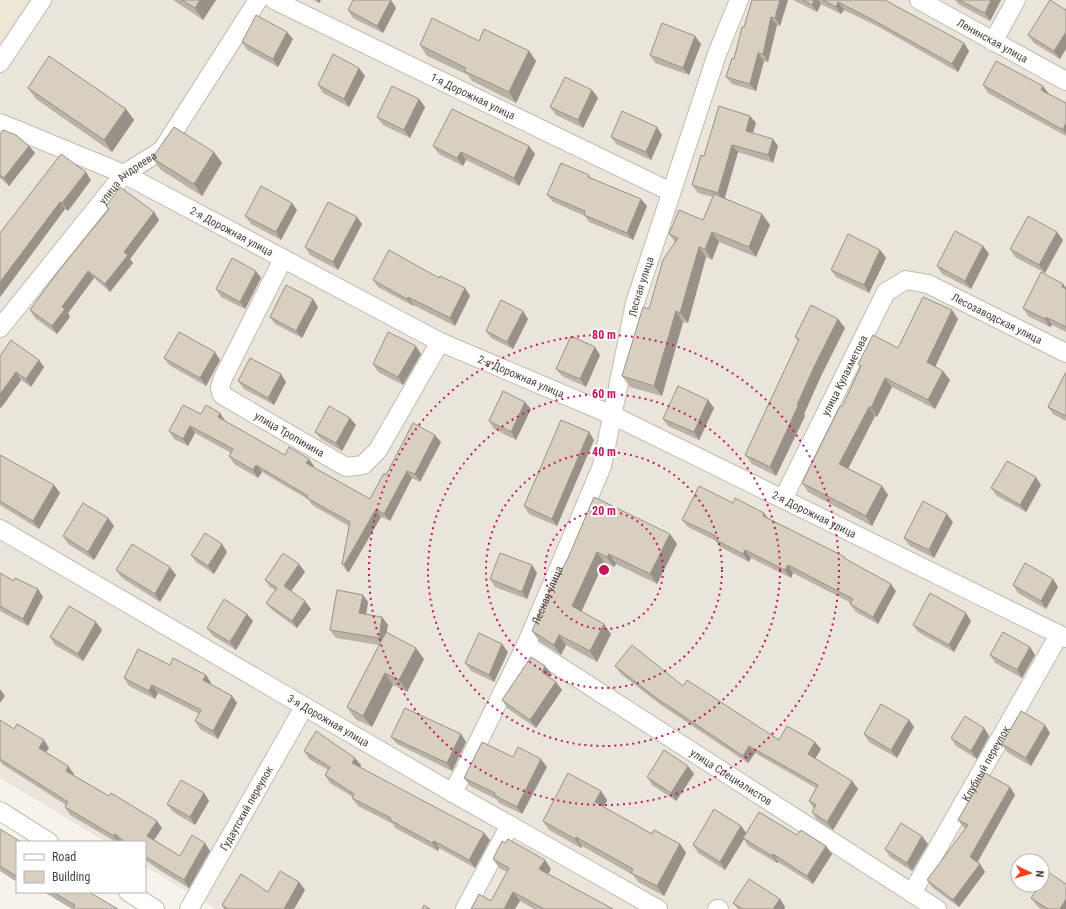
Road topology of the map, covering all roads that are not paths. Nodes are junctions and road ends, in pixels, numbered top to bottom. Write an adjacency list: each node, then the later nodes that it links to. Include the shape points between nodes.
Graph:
1 (42, 0): 8 (street)
2 (258, 0): 11 (street, улица Андреева, via 162,150)
3 (274, 0): 12 (street, 1-я Дорожная улица)
4 (739, 0): 12 (street, Лесная улица, via 717,54)
5 (919, 0): 7 (street, Ленинская улица)
6 (1016, 0): 7 (street)
7 (993, 42): 9 (street, Ленинская улица)
8 (0, 63)
9 (1066, 81)
10 (0, 123): 11 (street, 2-я Дорожная улица)
11 (124, 174): 13 (street, 2-я Дорожная улица); 15 (street, улица Андреева)
12 (671, 192): 18 (street, Лесная улица, via 635,303)
13 (283, 259): 16 (street, 2-я Дорожная улица); 16 (street, улица Тропинина, via 223,378 220,387 222,395 346,467 363,465 378,450)
14 (928, 284): 17 (street, Лесозаводская улица); 19 (street, улица Кулахметова, via 906,280 886,292)
15 (0, 328)
16 (440, 342): 18 (street, 2-я Дорожная улица)
17 (1066, 353)
18 (612, 415): 19 (street, 2-я Дорожная улица); 22 (street, Лесная улица, via 602,466)
19 (783, 499): 21 (street, 2-я Дорожная улица)
20 (0, 529): 23 (street, 3-я Дорожная улица)
21 (1063, 636): 29 (street, Клубный переулок)
22 (526, 644): 24 (street, Лесная улица); 29 (street, улица Специалистов)
23 (304, 707): 24 (street, 3-я Дорожная улица); 31 (street, Гудаутский переулок)
24 (453, 793): 26 (street, 3-я Дорожная улица)
25 (0, 811): 27 (street)
26 (510, 825): 32 (street); 33 (street, 3-я Дорожная улица)
27 (47, 841)
28 (130, 893): 30 (street)
29 (912, 893): 34 (street, улица Специалистов)
30 (155, 909)
31 (189, 909)
32 (465, 909)
33 (658, 909)
34 (937, 909)

